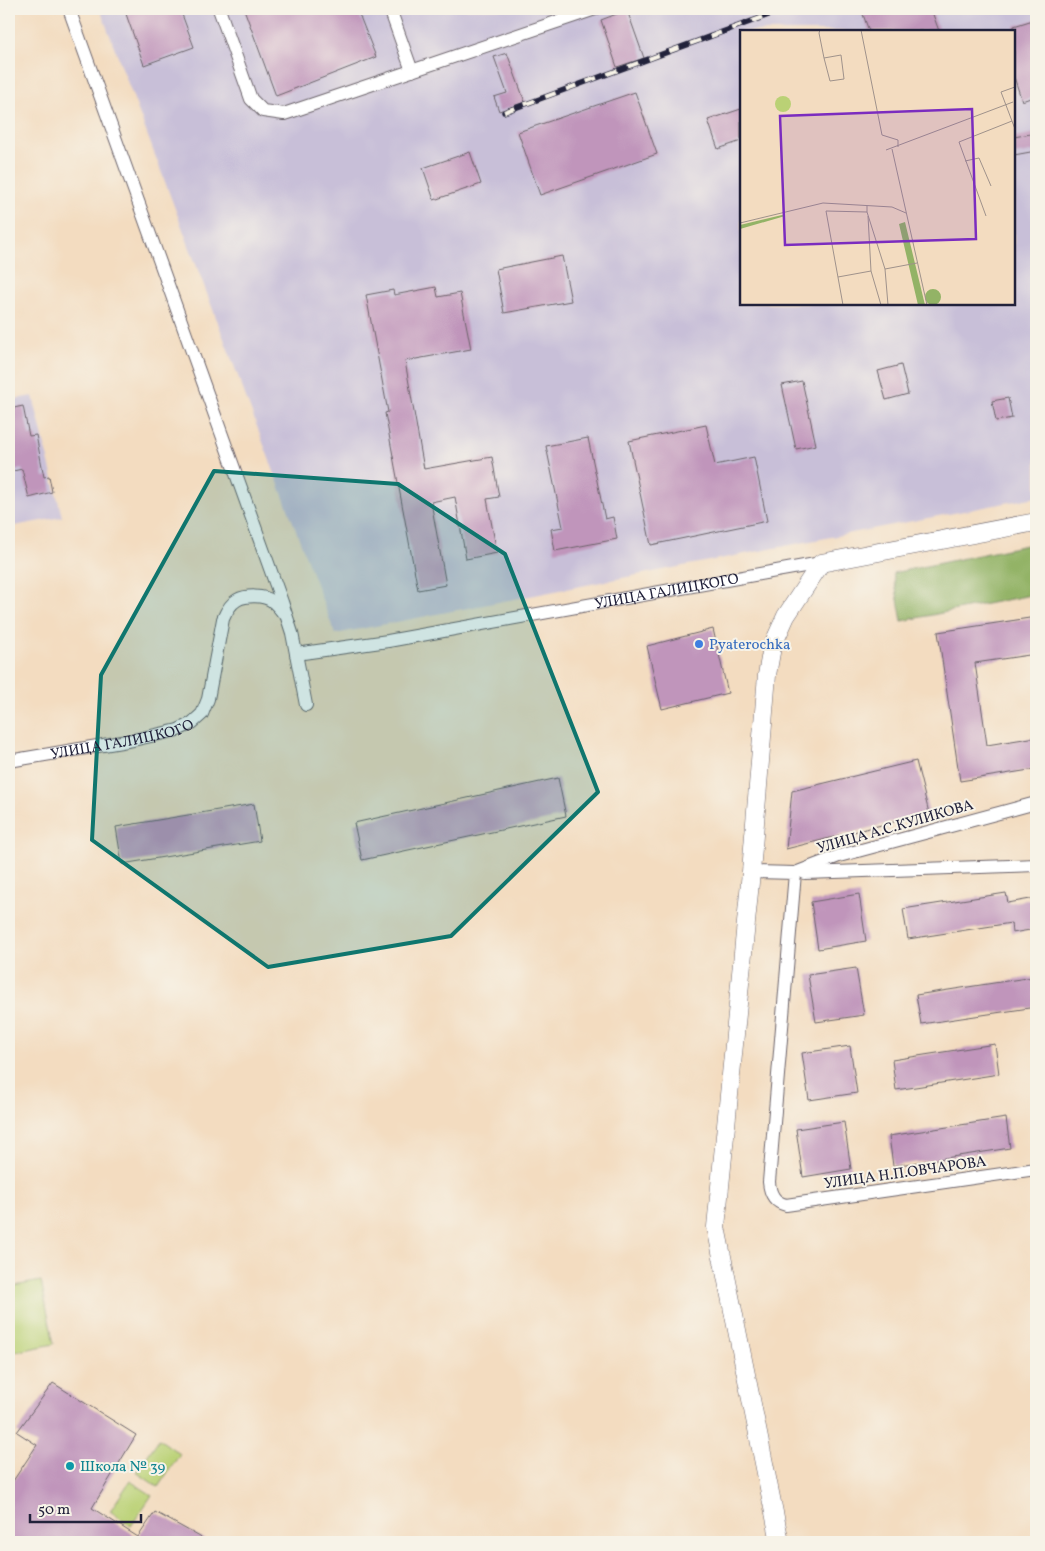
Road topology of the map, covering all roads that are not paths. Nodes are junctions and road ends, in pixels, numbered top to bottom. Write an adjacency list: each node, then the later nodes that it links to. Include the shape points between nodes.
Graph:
1 (69, 9): 8 (street)
2 (219, 9): 5 (street, via 251,99 262,111 284,114)
3 (390, 9): 5 (street)
4 (595, 9): 5 (street)
5 (412, 71)
6 (1036, 522): 7 (street, УЛИЦА ГАЛИЦКОГО)
7 (821, 563): 9 (street, УЛИЦА ГАЛИЦКОГО, via 388,641); 14 (street, via 786,616 772,647)
8 (286, 617): 9 (street); 11 (street, УЛИЦА ГАЛИЦКОГО, via 271,600 261,597 237,600 228,608 222,619 208,699 202,714 192,723 178,730 133,740)
9 (296, 654): 10 (street)
10 (306, 705)
11 (9, 760)
12 (1036, 803): 15 (street, УЛИЦА А.С.КУЛИКОВА, via 839,856)
13 (1036, 866): 15 (street, УЛИЦА А.С.КУЛИКОВА)
14 (751, 872): 15 (street); 17 (street, via 716,1227)
15 (795, 873): 16 (street, УЛИЦА Н.П.ОВЧАРОВА, via 768,1182 774,1198 786,1205)
16 (1036, 1169)
17 (780, 1542)

